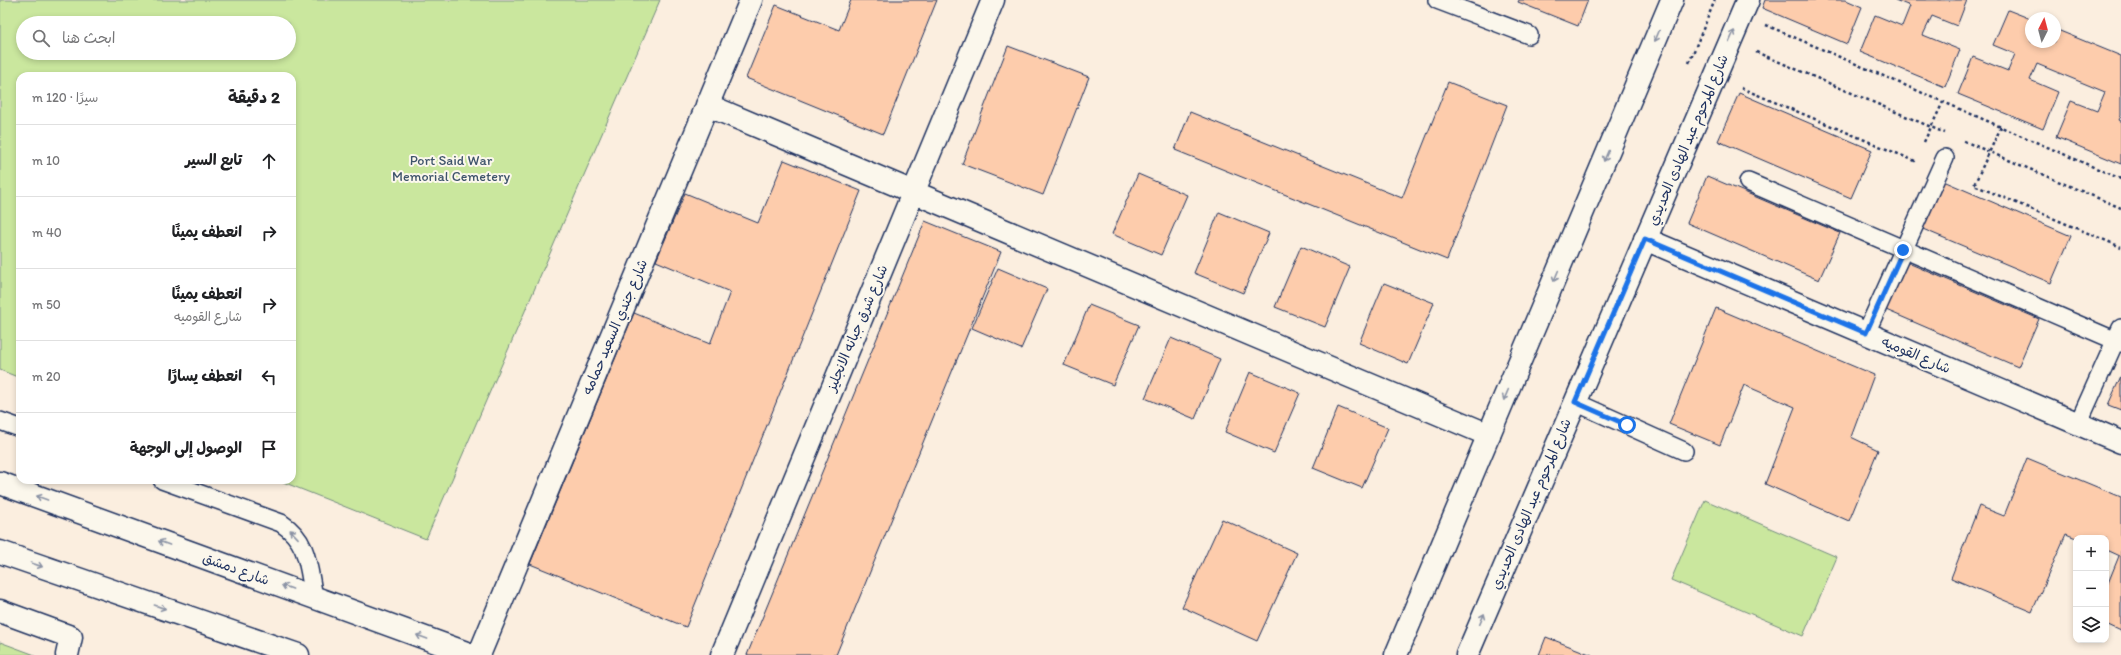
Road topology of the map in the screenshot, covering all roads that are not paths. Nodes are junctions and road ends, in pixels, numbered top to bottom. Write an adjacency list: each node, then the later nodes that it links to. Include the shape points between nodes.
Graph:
1 (751, 0): 8 (street, شارع جندي السعيد حمامه)
2 (993, 0): 11 (street, شارع شرق جبانه الانجليز)
3 (1437, 0): 5 (lane)
4 (1672, 0): 20 (street, one-way to 20)
5 (1476, 7): 7 (lane)
6 (1745, 7): 12 (street, شارع المرحوم عبد الهادى الحديدي, one-way to 6)
7 (1529, 36)
8 (707, 105): 11 (street); 32 (street, شارع جندي السعيد حمامه)
9 (1945, 158): 13 (lane)
10 (1748, 182): 13 (lane)
11 (914, 192): 20 (street); 33 (street, شارع شرق جبانه الانجليز)
12 (1645, 239): 14 (street, شارع القوميه); 16 (street, شارع المرحوم عبد الهادى الحديدي)
13 (1903, 250): 14 (lane); 15 (lane)
14 (1866, 333): 18 (street, شارع القوميه)
15 (2119, 337): 18 (lane)
16 (1575, 402): 22 (lane); 35 (street, شارع المرحوم عبد الهادى الحديدي, one-way to 16)
17 (0, 421): 19 (lane)
18 (2078, 424): 21 (street, شارع القوميه)
19 (16, 427)
20 (1489, 435): 34 (street)
21 (2121, 442)
22 (1684, 451)
23 (0, 483): 26 (street, شارع دمشق, one-way to 23)
24 (173, 484): 26 (lane, one-way to 24, via 305,551 289,528)
25 (0, 552): 28 (street, one-way to 28)
26 (314, 597): 31 (street, شارع دمشق, one-way to 26)
27 (0, 611): 29 (street, via 71,637)
28 (262, 649): 30 (street)
29 (67, 655)
30 (298, 655)
31 (472, 655)
32 (479, 655)
33 (722, 655)
34 (1396, 655)
35 (1467, 655)

